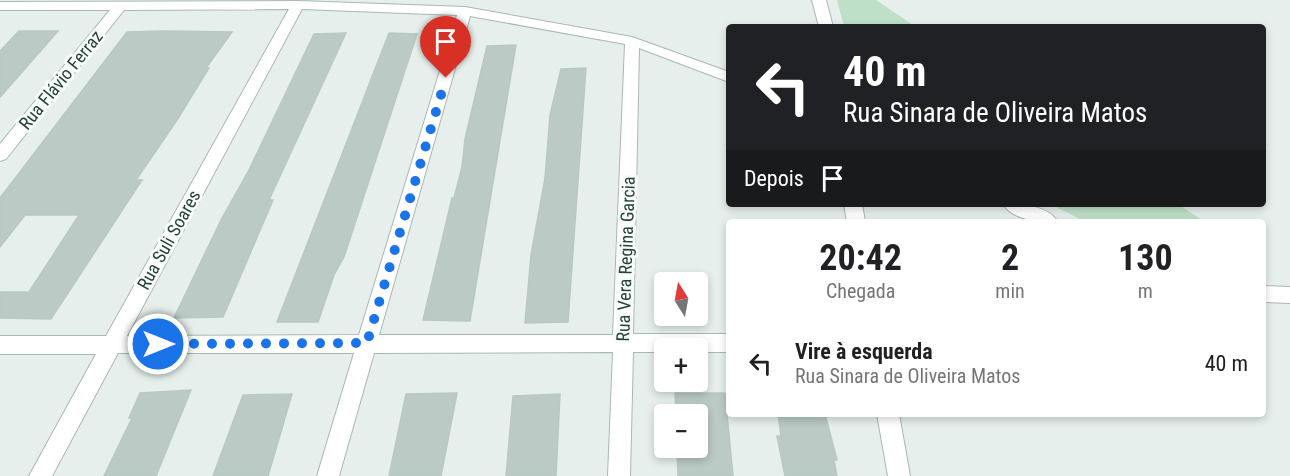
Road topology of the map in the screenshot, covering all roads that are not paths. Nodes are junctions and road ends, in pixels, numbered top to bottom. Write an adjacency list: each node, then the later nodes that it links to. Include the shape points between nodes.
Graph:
1 (819, 0): 6 (street)
2 (122, 5): 3 (street); 4 (street); 9 (street, Rua Flávio Ferraz)
3 (298, 5): 5 (street); 17 (street, Rua Suli Soares)
4 (0, 6)
5 (465, 11): 7 (street); 15 (street)
6 (825, 24)
7 (632, 41): 8 (street); 14 (street, Rua Vera Regina Garcia)
8 (726, 76)
9 (0, 155)
10 (1018, 207): 11 (street)
11 (1042, 219)
12 (1266, 294): 13 (street)
13 (1290, 295)
14 (623, 342): 15 (street); 16 (street); 22 (street, Rua Vera Regina Garcia)
15 (367, 343): 17 (street); 21 (street)
16 (726, 343)
17 (112, 344): 18 (street); 20 (street, Rua Suli Soares)
18 (0, 345)
19 (889, 417): 23 (street)
20 (40, 476)
21 (328, 476)
22 (619, 476)
23 (899, 476)

